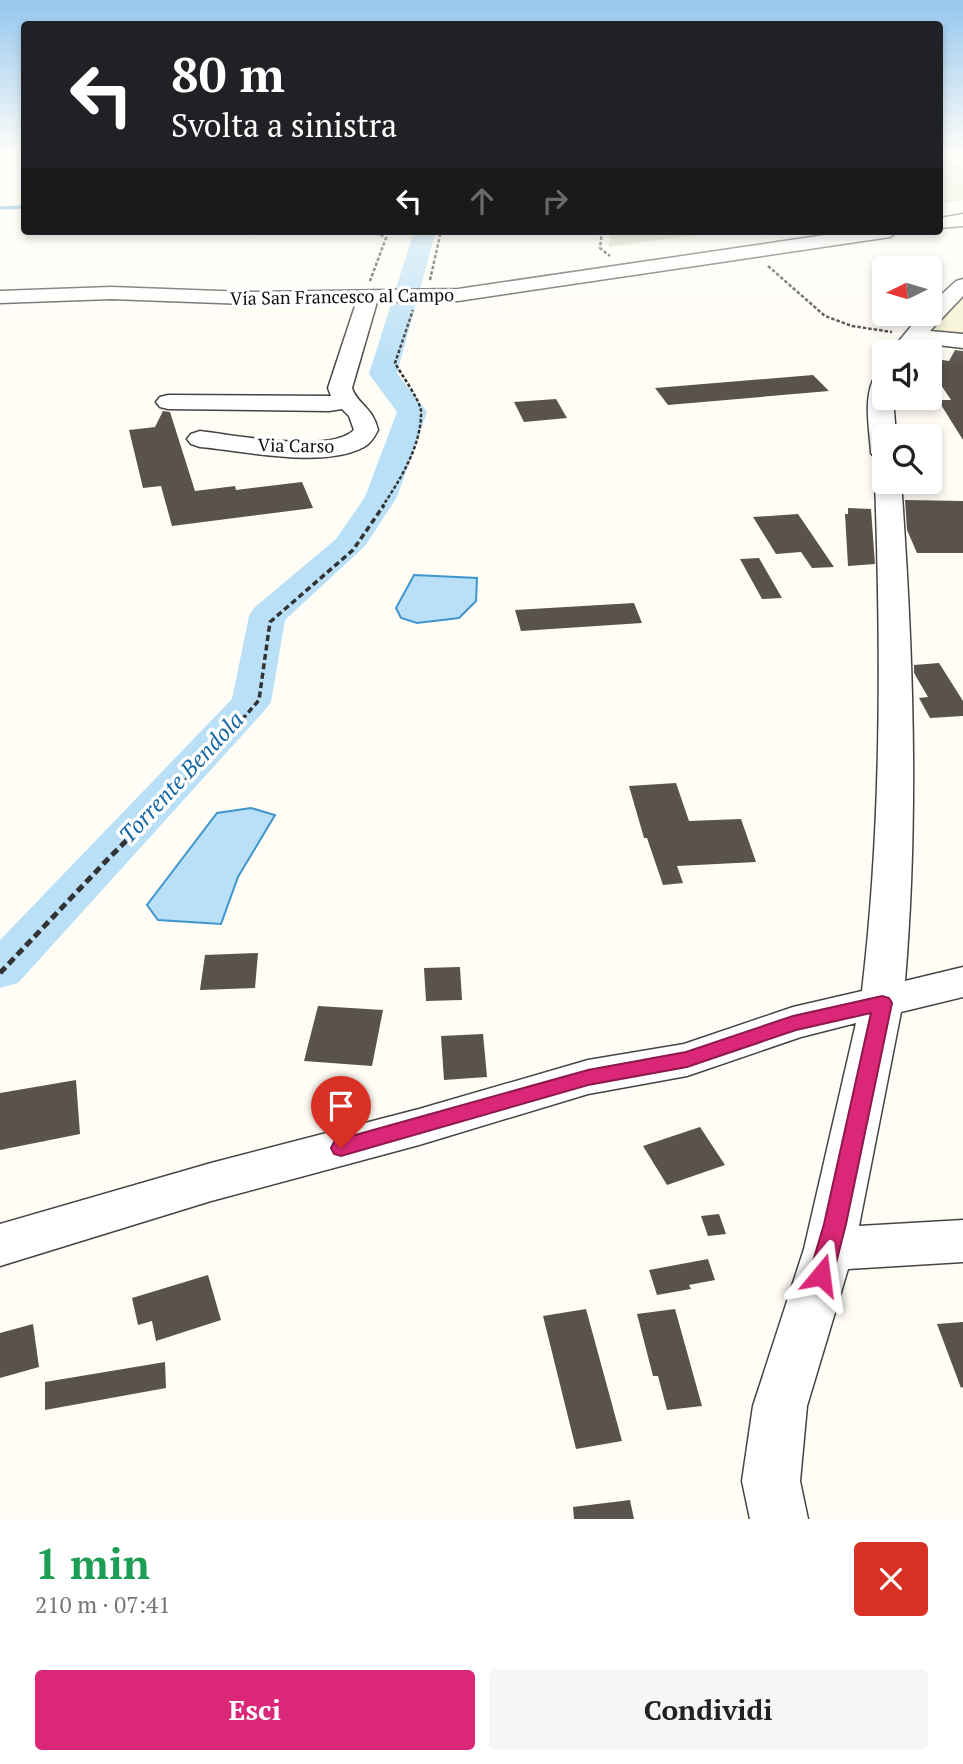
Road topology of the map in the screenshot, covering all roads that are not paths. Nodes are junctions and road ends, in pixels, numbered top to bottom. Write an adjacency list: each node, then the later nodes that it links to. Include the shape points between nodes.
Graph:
1 (864, 235): 4 (street, Via San Francesco al Campo, via 458,295)
2 (963, 285): 5 (street)
3 (0, 297): 4 (street, Via San Francesco al Campo, via 111,293)
4 (366, 298): 8 (street, via 340,388)
5 (911, 340)
6 (963, 341): 7 (street)
7 (942, 342)
8 (346, 401): 9 (street); 10 (street, Via Carso, via 362,414 366,430 353,443 339,447)
9 (168, 402)
10 (200, 439)
11 (889, 494): 13 (street, via 895,611 893,895)
12 (963, 982): 13 (street)
13 (882, 1003): 15 (street, via 793,1023 687,1060 588,1077); 16 (street)
14 (963, 1241): 16 (street)
15 (0, 1245)
16 (829, 1249): 17 (street, via 780,1406 771,1481)
17 (779, 1519)

